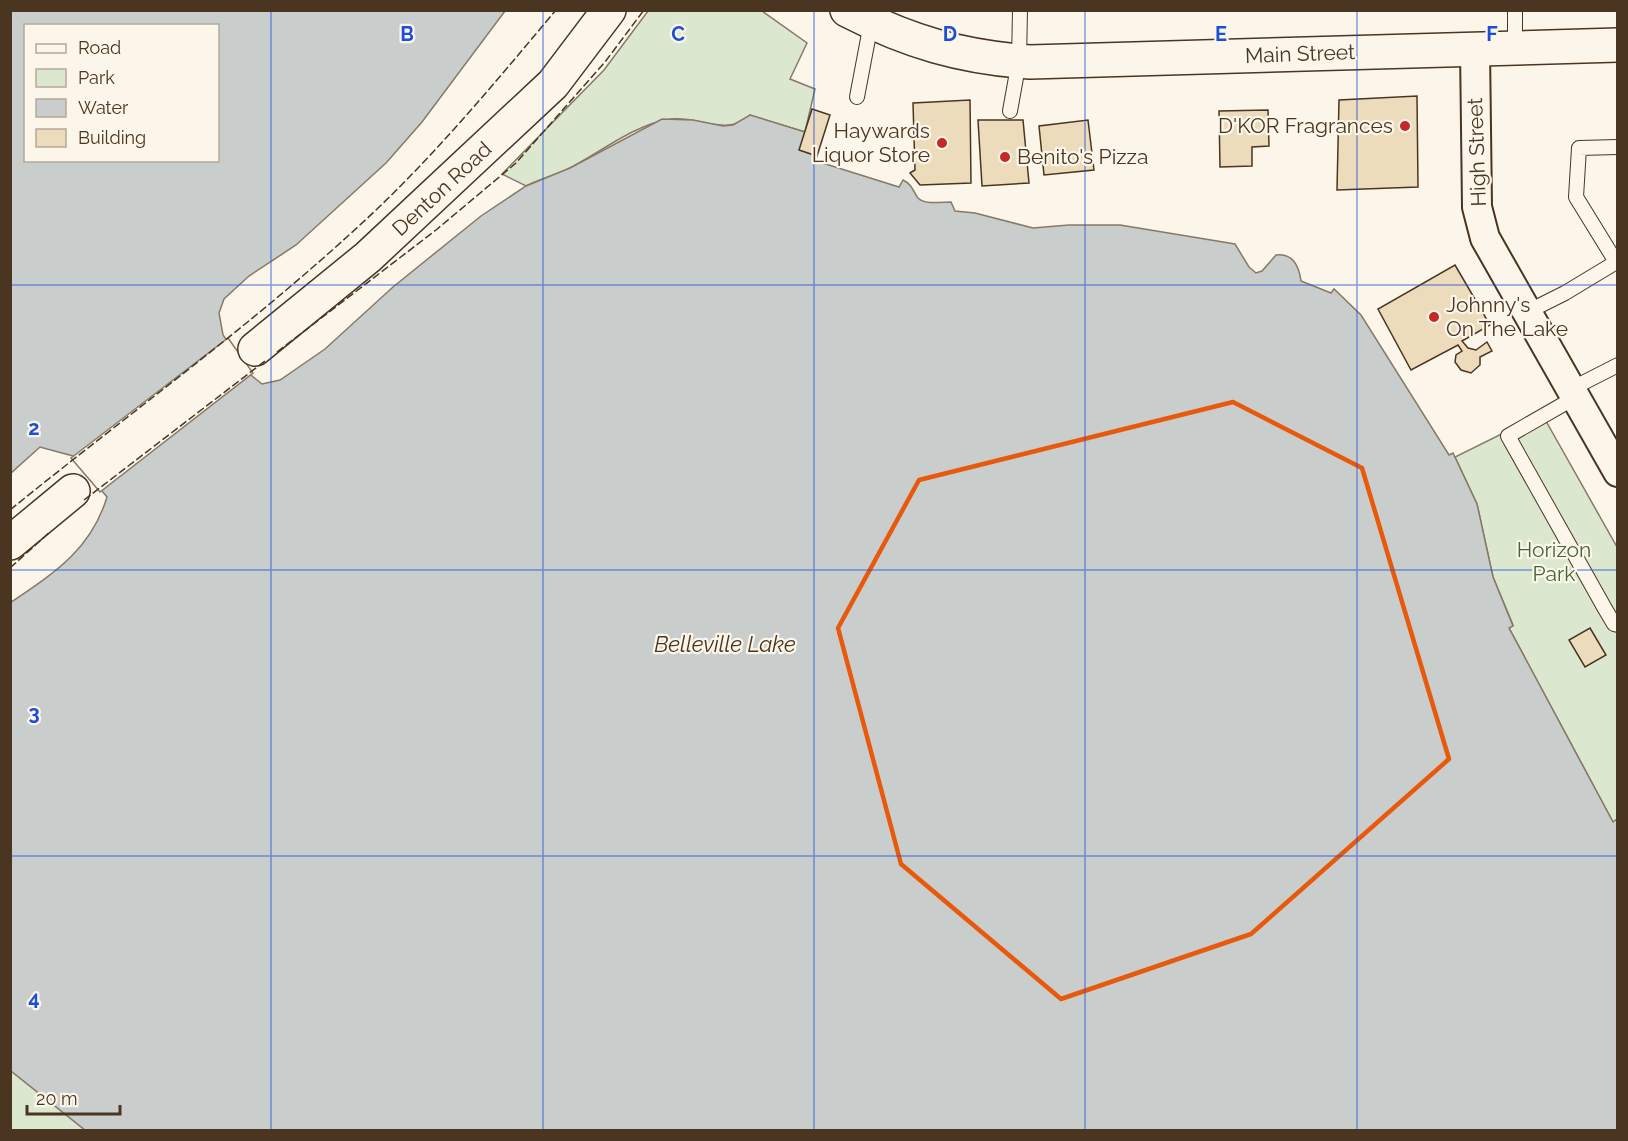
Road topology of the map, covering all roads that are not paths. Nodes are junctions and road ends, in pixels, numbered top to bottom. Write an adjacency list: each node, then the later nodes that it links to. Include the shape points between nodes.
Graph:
1 (609, 10): 14 (main road, Denton Road, via 553,84 368,257)
2 (1020, 10): 8 (lane)
3 (1515, 10): 6 (lane)
4 (859, 17): 8 (main road, Main Street, via 924,45); 9 (lane)
5 (1617, 45): 6 (main road, Main Street)
6 (1515, 48): 7 (main road, Main Street)
7 (1475, 49): 8 (main road, Main Street); 13 (street, High Street, via 1480,223)
8 (1019, 61): 10 (lane)
9 (858, 98)
10 (1010, 111)
11 (1617, 147): 12 (lane, via 1579,148 1576,196)
12 (1616, 262): 13 (lane)
13 (1527, 312): 16 (street, High Street)
14 (255, 349)
15 (1617, 365): 16 (lane)
16 (1574, 393): 17 (street, High Street); 20 (lane, via 1508,436)
17 (1617, 472)
18 (73, 491): 19 (main road)
19 (10, 543)
20 (1617, 625)

